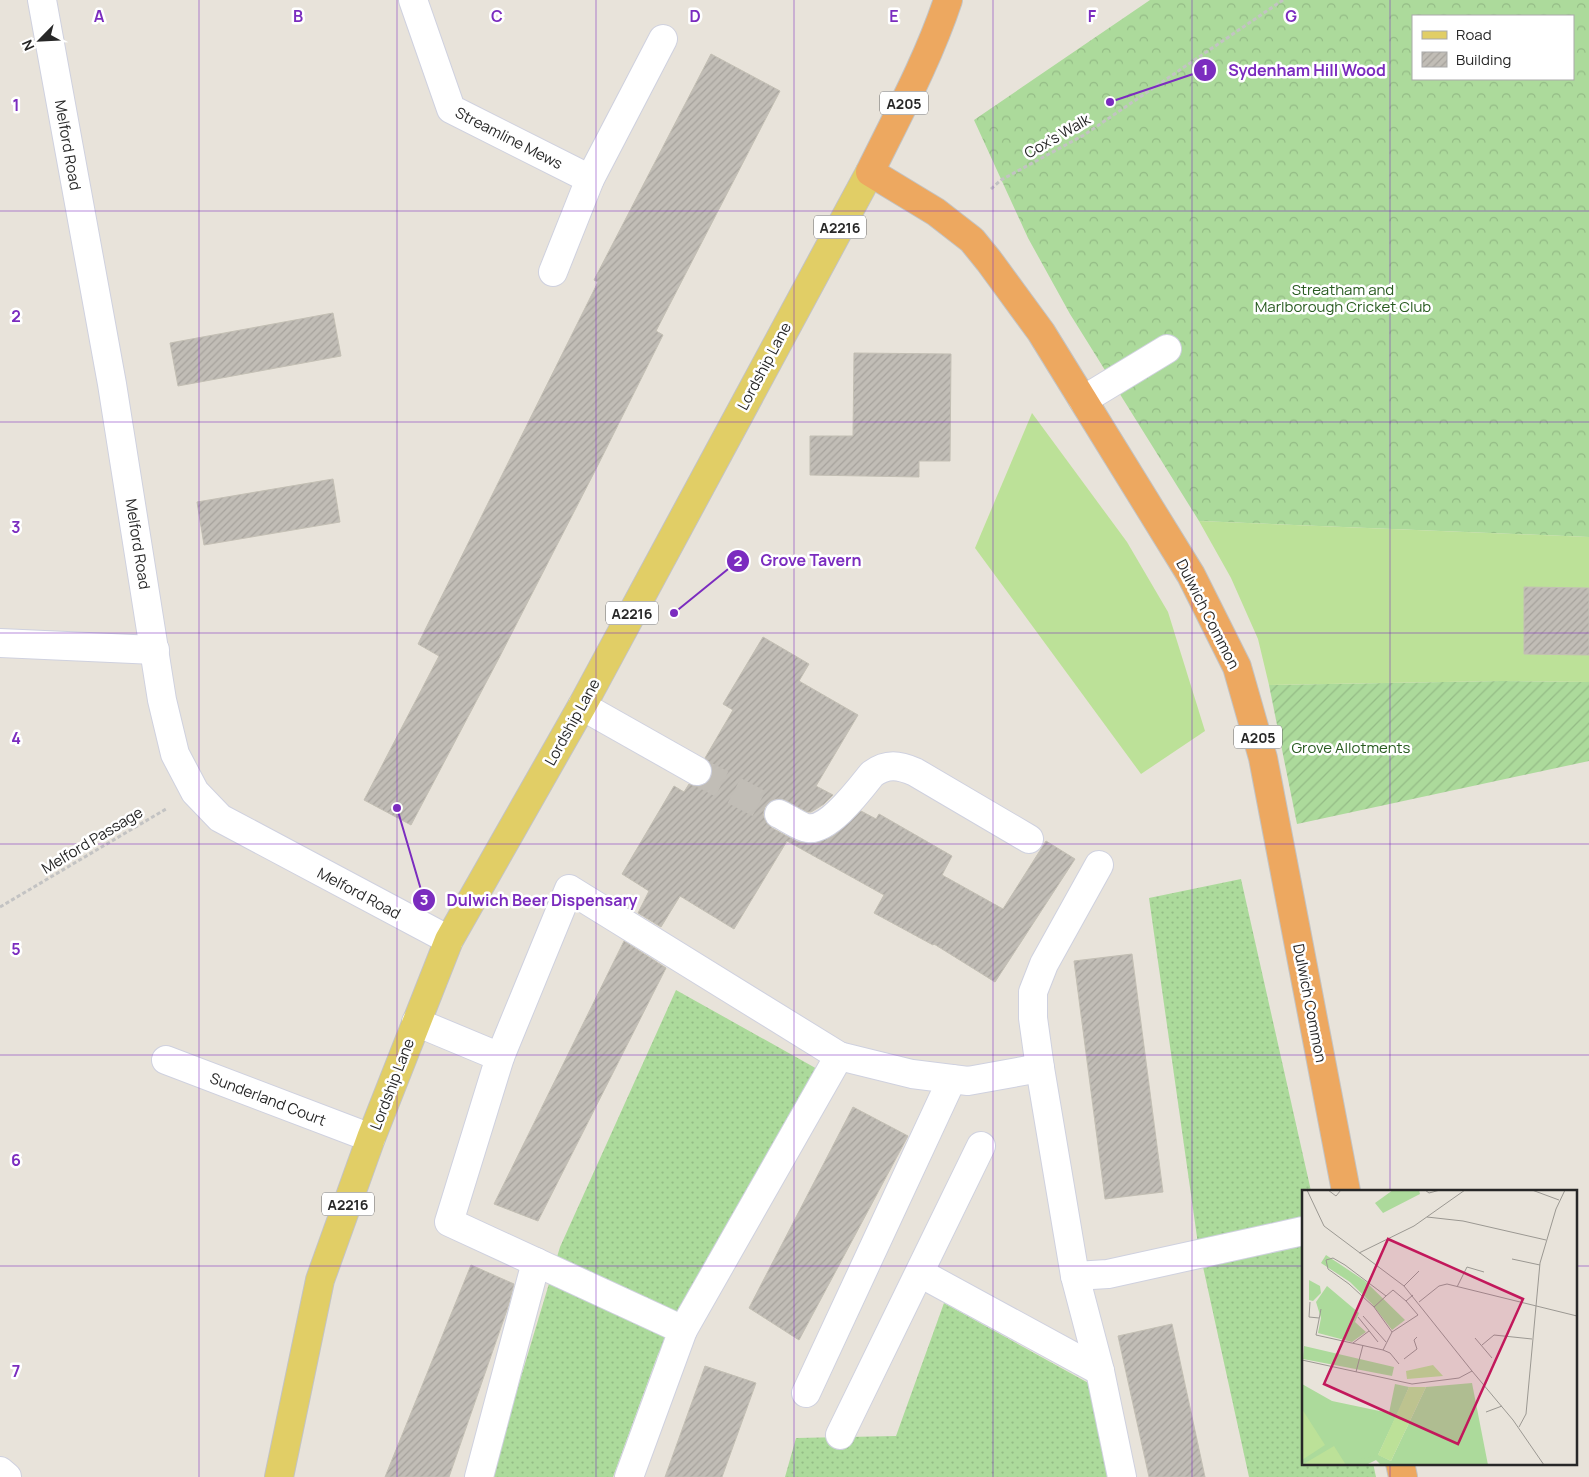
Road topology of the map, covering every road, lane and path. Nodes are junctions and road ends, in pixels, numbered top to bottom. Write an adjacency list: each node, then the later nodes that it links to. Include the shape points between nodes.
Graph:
1 (42, 0): 13 (street, Melford Road, via 112,384)
2 (412, 0): 7 (street, Streamline Mews, via 451,109)
3 (948, 0): 6 (highway, Lordship Lane / A205, via 937,34)
4 (1283, 0): 8 (path, Cox's Walk, via 1084,135 1001,180)
5 (663, 39): 7 (street)
6 (870, 172): 11 (highway, Dulwich Common / A205, via 936,212 972,240 1041,332); 14 (main road, Lordship Lane / A2216)
7 (590, 180): 9 (street)
8 (991, 189)
9 (553, 272)
10 (1168, 349): 11 (street)
11 (1083, 400): 30 (highway, Dulwich Common / A205, via 1191,576 1237,667 1264,758)
12 (0, 643): 13 (street)
13 (155, 650): 16 (street, Melford Road, via 162,700 175,754)
14 (582, 706): 15 (street); 21 (main road, Lordship Lane / A2216)
15 (697, 771)
16 (195, 792): 20 (path, Melford Passage); 21 (street, Melford Road, via 220,818)
17 (779, 814): 18 (street, via 807,828 819,827 833,818 872,774 890,765 915,772)
18 (1029, 839)
19 (1099, 865): 26 (street, via 1044,964 1033,992)
20 (0, 907)
21 (449, 940): 22 (main road, Lordship Lane / A2216)
22 (416, 1022): 24 (street); 28 (main road, Lordship Lane / A2216)
23 (839, 1056): 24 (street, via 569,890); 27 (street, via 912,1074); 35 (street)
24 (500, 1057): 32 (street, via 449,1222)
25 (166, 1060): 28 (street, Sunderland Court)
26 (1040, 1068): 27 (street, via 968,1081); 34 (street)
27 (952, 1079): 37 (street)
28 (371, 1138): 42 (main road, Lordship Lane / A2216, via 320,1280)
29 (981, 1146): 33 (street)
30 (1346, 1190)
31 (1302, 1230): 34 (street, via 1108,1274)
32 (536, 1262): 35 (street); 43 (street)
33 (920, 1273): 36 (street); 38 (street)
34 (1075, 1276): 36 (street)
35 (683, 1330): 44 (street)
36 (1100, 1371): 45 (street)
37 (806, 1393)
38 (840, 1434)
39 (1400, 1464): 46 (highway)
40 (0, 1471): 41 (street)
41 (7, 1477)
42 (278, 1477)
43 (479, 1477)
44 (629, 1477)
45 (1122, 1477)
46 (1403, 1477)

